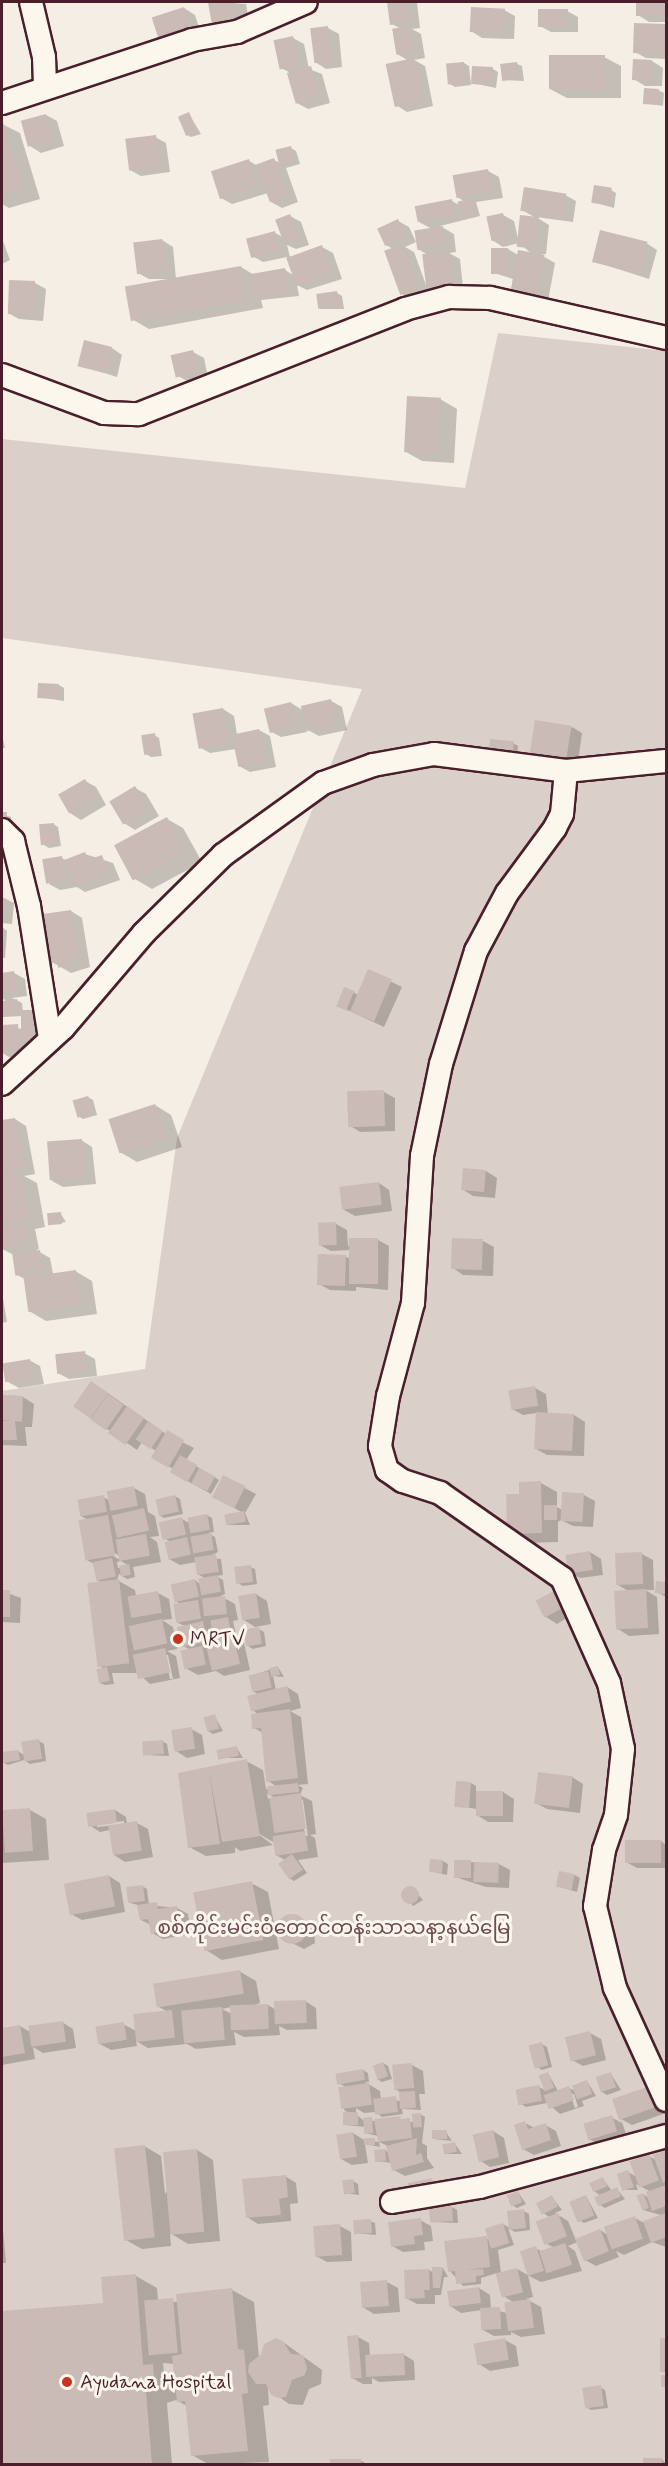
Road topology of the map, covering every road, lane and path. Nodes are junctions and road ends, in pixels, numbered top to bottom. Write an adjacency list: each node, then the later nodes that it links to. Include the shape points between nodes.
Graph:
1 (31, 2): 3 (street, via 44,57)
2 (306, 2): 3 (street, via 237,32 192,40)
3 (45, 87): 4 (street)
4 (2, 103)
5 (666, 338): 6 (street, via 490,298 449,297 405,309 140,414 104,413)
6 (2, 375)
7 (666, 761): 8 (street)
8 (566, 771): 10 (street, via 434,754 373,765 323,783 223,855 144,933 104,983); 12 (street, via 562,814 507,893 476,951 441,1064 422,1156 413,1303 388,1396 380,1446 387,1470 395,1476 440,1493 562,1578 609,1683 623,1749 616,1815 603,1850 595,1906 615,1988)
9 (2, 830): 10 (street, via 13,841 29,906)
10 (50, 1039): 11 (street)
11 (2, 1084)
12 (666, 2100)
13 (666, 2136): 14 (street, via 480,2187)
14 (392, 2202)

